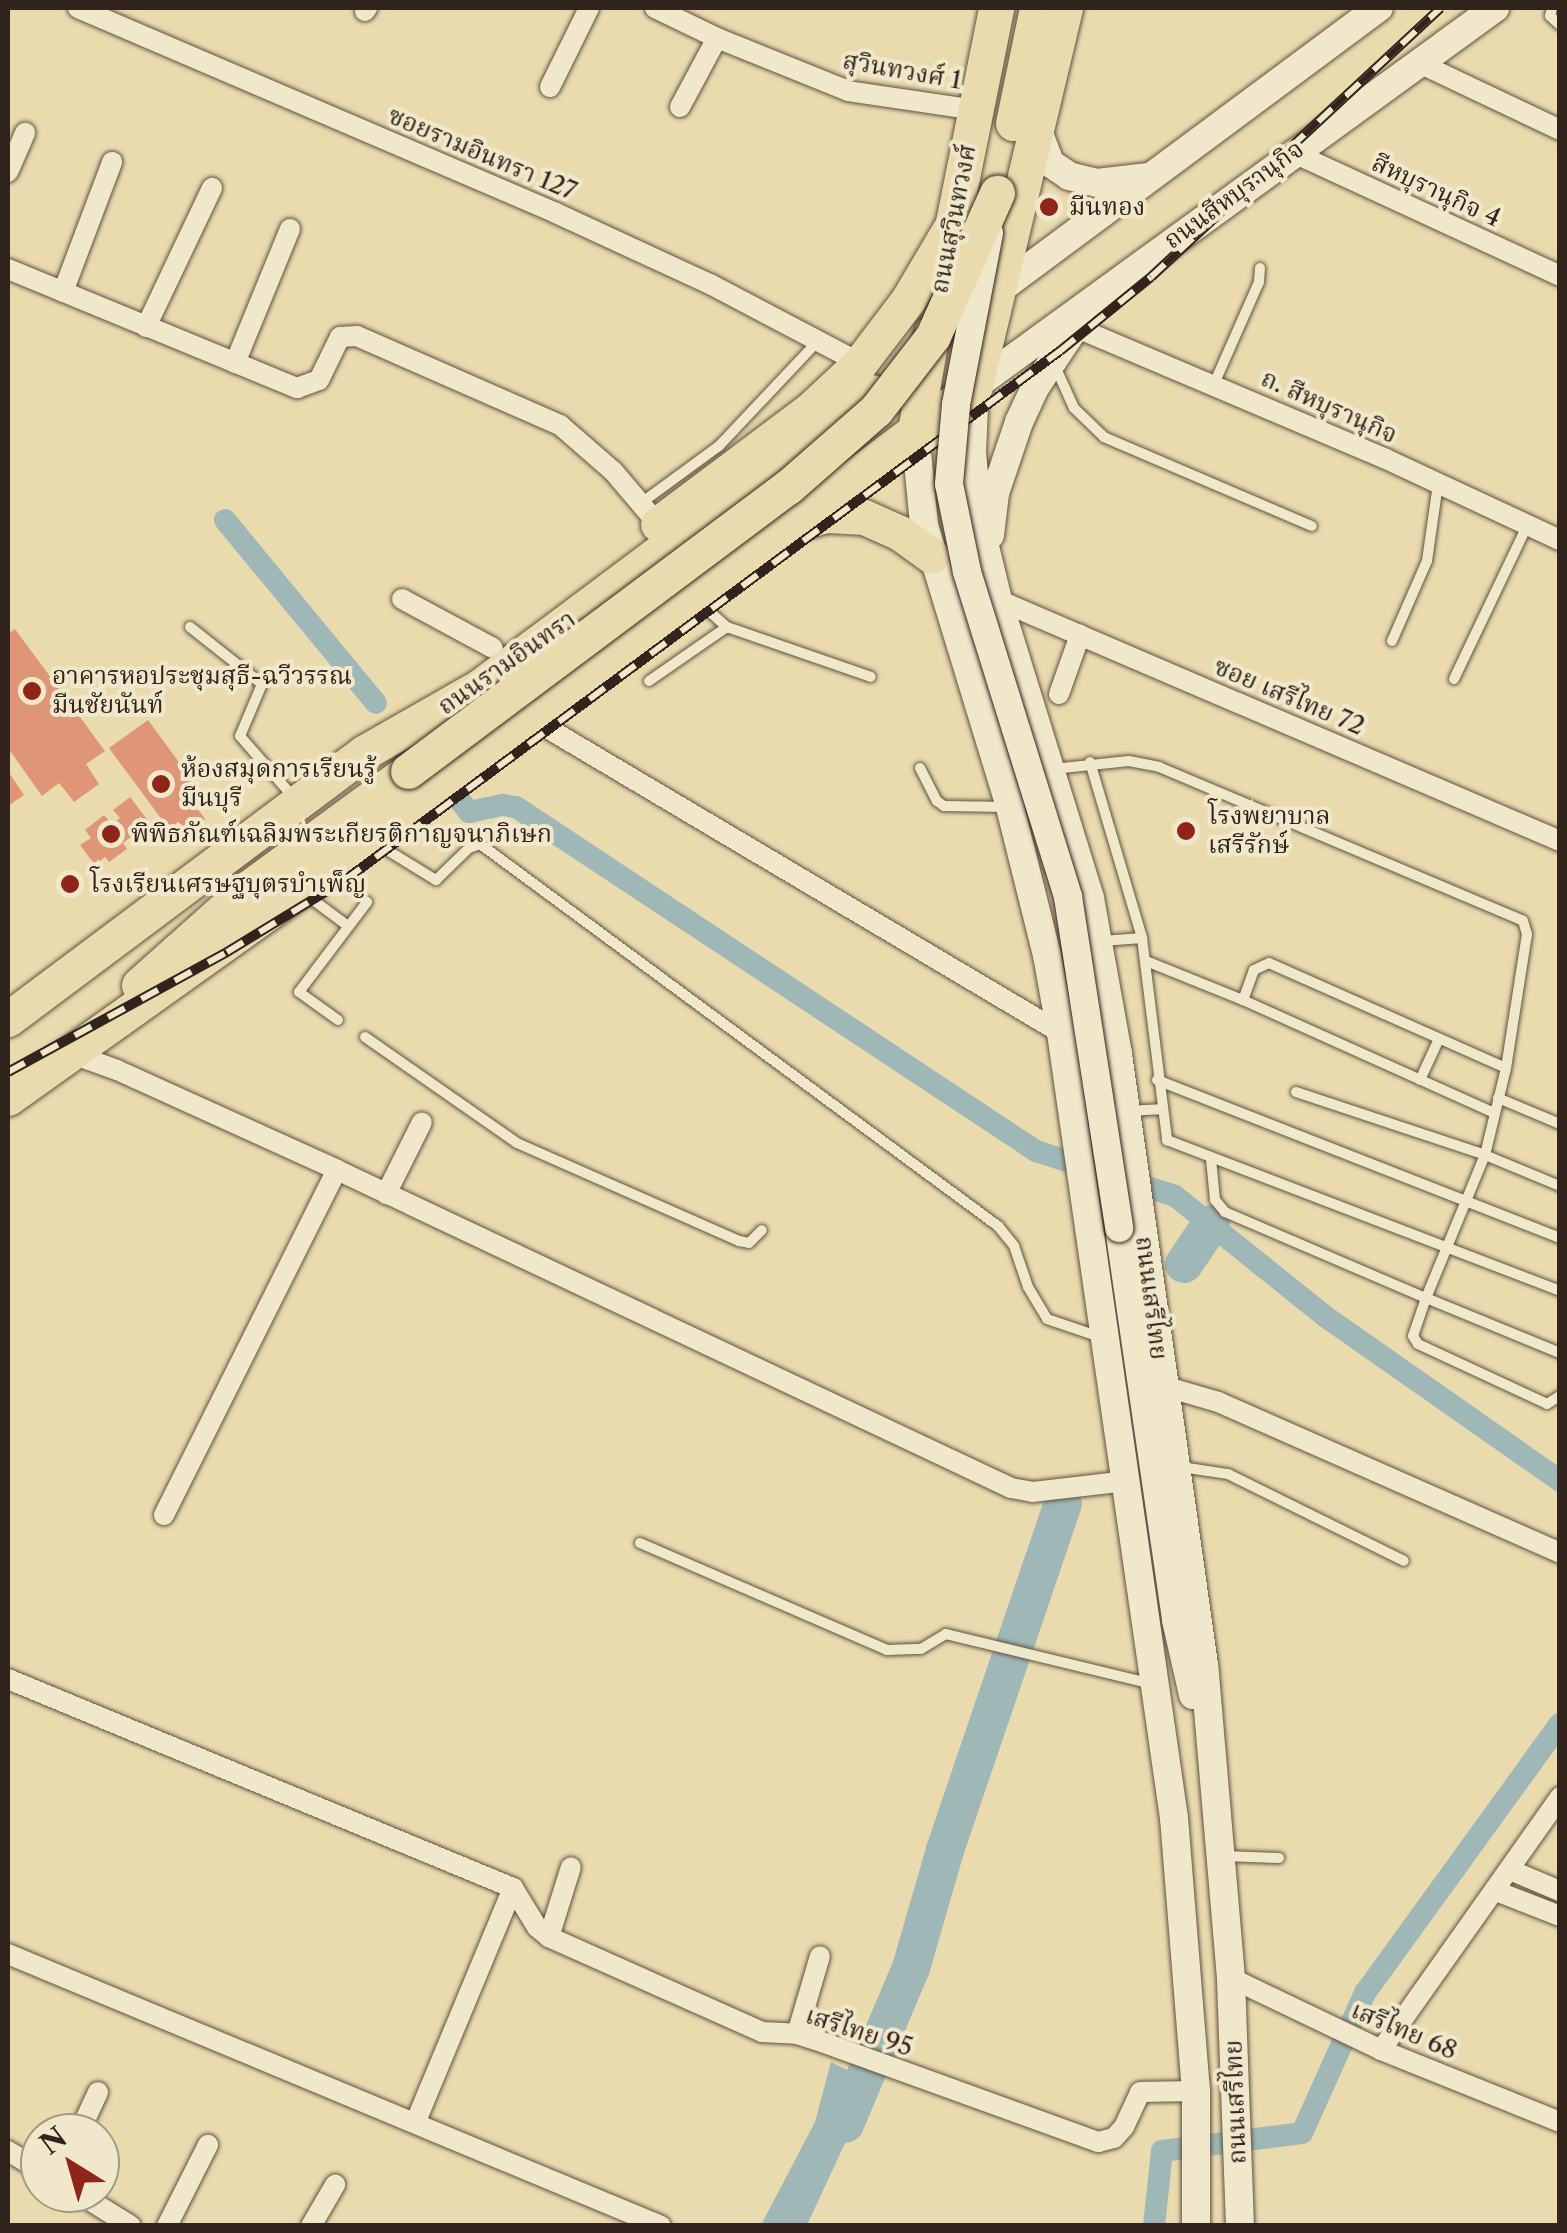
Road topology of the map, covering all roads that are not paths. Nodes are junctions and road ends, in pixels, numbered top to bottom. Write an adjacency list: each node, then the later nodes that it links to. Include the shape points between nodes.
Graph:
1 (78, 8): 38 (street, ซอยรามอินทรา 127, via 556,212)
2 (589, 8): 14 (street)
3 (655, 8): 12 (street, สุวินทวงศ์ 1)
4 (996, 8): 16 (highway, ถนนสุวินทวงศ์)
5 (1006, 8): 6 (highway)
6 (1037, 8): 27 (highway)
7 (1065, 8): 17 (highway)
8 (1380, 8): 25 (main road)
9 (1495, 8): 13 (main road, ถนนสีหบุรานุกิจ)
10 (1552, 8): 11 (lane, via 1550,16)
11 (1560, 24)
12 (717, 38): 15 (street); 16 (street, สุวินทวงศ์ 1, via 848,91)
13 (1418, 62): 18 (street); 20 (main road, ถนนสีหบุรานุกิจ)
14 (550, 87)
15 (680, 107)
16 (976, 110): 24 (highway, ถนนสุวินทวงศ์)
17 (1036, 126): 22 (highway); 25 (main road, via 1050,163 1069,176 1097,183)
18 (1560, 130)
19 (25, 133): 23 (street)
20 (1292, 152): 32 (street, สีหบุรานุกิจ 4); 35 (main road, ถนนสีหบุรานุกิจ)
21 (112, 162): 33 (street)
22 (1025, 169): 24 (highway, via 1003,199 987,208 966,200); 34 (highway)
23 (8, 172)
24 (962, 176): 28 (highway, ถนนสุวินทวงศ์)
25 (1151, 177): 34 (main road)
26 (212, 188): 36 (street)
27 (997, 192): 91 (highway, bridge, via 933,336 876,410 788,487 235,900); 126 (main road, bridge, via 956,406 950,484 967,572 1072,914 1176,1620)
28 (952, 224): 39 (highway, ถนนสุวินทวงศ์); 42 (highway, via 908,300)
29 (290, 229): 41 (street)
30 (1260, 268): 43 (lane)
31 (8, 269): 33 (street)
32 (1560, 276)
33 (62, 292): 36 (street)
34 (996, 292): 39 (highway, ถนนรามอินทรา); 44 (highway)
35 (1099, 294): 37 (main road); 44 (main road, ถนนสีหบุรานุกิจ)
36 (146, 326): 41 (street)
37 (1075, 327): 40 (main road); 43 (street, ถ. สีหบุรานุกิจ)
38 (818, 341): 42 (street, ซอยรามอินทรา 127); 47 (lane)
39 (930, 344): 45 (highway, ถนนสุวินทวงศ์); 54 (highway, ถนนรามอินทรา)
40 (1052, 361): 49 (lane, via 1074,408 1104,437); 53 (main road, via 1006,454)
41 (235, 363): 47 (street, via 308,387 319,380 340,337 353,334 560,426 613,471)
42 (860, 363): 47 (highway, via 811,409)
43 (1214, 384): 46 (street, ถ. สีหบุรานุกิจ)
44 (976, 386): 45 (highway); 53 (main road, ถนนเสรีไทย, via 974,485)
45 (915, 431): 48 (highway); 52 (main road, ถนนเสรีไทย, via 918,496)
46 (1439, 483): 50 (street, ถ. สีหบุรานุกิจ); 62 (lane, via 1427,561)
47 (649, 514): 63 (highway)
48 (795, 523): 52 (highway, via 864,518); 55 (highway)
49 (1312, 526)
50 (1527, 526): 51 (street, ถ. สีหบุรานุกิจ); 65 (lane)
51 (1560, 540)
52 (932, 556): 74 (main road, ถนนเสรีไทย)
53 (987, 558): 57 (main road, ถนนเสรีไทย)
54 (617, 584): 60 (highway); 69 (highway, ถนนรามอินทรา, via 480,686)
55 (695, 598): 59 (lane); 60 (highway)
56 (402, 599): 63 (street)
57 (998, 600): 61 (street, ซอย เสรีไทย 72); 72 (main road, ถนนเสรีไทย)
58 (190, 627): 73 (lane, via 262,684 240,736)
59 (728, 627): 64 (lane); 66 (lane)
60 (653, 628): 68 (highway)
61 (1080, 635): 67 (street); 77 (street, ซอย เสรีไทย 72)
62 (1392, 641)
63 (493, 648): 69 (highway)
64 (872, 677)
65 (1454, 679)
66 (649, 680)
67 (1059, 694)
68 (532, 718): 75 (highway); 88 (street)
69 (365, 752): 73 (highway, ถนนรามอินทรา)
70 (1090, 762): 72 (lane); 82 (lane); 92 (lane, via 1159,767 1523,921 1528,934)
71 (920, 768): 74 (lane, via 944,806)
72 (1052, 769): 76 (main road, ถนนเสรีไทย)
73 (298, 802): 86 (highway, ถนนรามอินทรา)
74 (1010, 806): 78 (main road, ถนนเสรีไทย)
75 (370, 838): 79 (highway); 114 (lane, via 436,880 480,844 998,1226 1048,1319)
76 (1071, 838): 78 (main road, via 1044,830); 83 (main road, ถนนเสรีไทย)
77 (1560, 841)
78 (1020, 849): 88 (main road, ถนนเสรีไทย)
79 (300, 890): 81 (lane); 91 (highway)
80 (368, 902): 81 (lane)
81 (348, 926): 87 (lane, via 298,992)
82 (1142, 938): 83 (lane); 84 (lane)
83 (1101, 941): 99 (main road, ถนนเสรีไทย)
84 (1146, 961): 85 (lane); 93 (lane)
85 (1243, 1000): 90 (lane, via 1254,970 1269,963); 94 (lane)
86 (8, 1019)
87 (338, 1020)
88 (1061, 1033): 114 (main road, ถนนเสรีไทย)
89 (365, 1036): 109 (lane, via 517,1143 739,1241 749,1243)
90 (1438, 1041): 92 (lane); 94 (lane)
91 (68, 1053): 96 (highway); 105 (street)
92 (1506, 1068): 97 (lane)
93 (1156, 1080): 98 (lane); 108 (lane)
94 (1420, 1080): 100 (lane)
95 (1296, 1092): 103 (lane)
96 (8, 1098)
97 (1498, 1098): 100 (lane); 102 (lane)
98 (1160, 1109): 99 (lane); 104 (lane, via 1167,1140)
99 (1125, 1110): 116 (main road, ถนนเสรีไทย)
100 (1494, 1113): 103 (lane)
101 (422, 1122): 107 (street)
102 (1560, 1124)
103 (1485, 1155): 106 (lane); 108 (lane)
104 (1211, 1159): 111 (lane); 113 (lane, via 1215,1200 1225,1212)
105 (338, 1170): 107 (street); 120 (street)
106 (1560, 1186)
107 (386, 1194): 119 (street, via 1012,1488 1046,1491)
108 (1468, 1200): 110 (lane); 111 (lane)
109 (762, 1230)
110 (1560, 1238)
111 (1448, 1246): 112 (lane); 113 (lane)
112 (1560, 1291)
113 (1426, 1298): 115 (lane); 117 (lane, via 1413,1336 1418,1344 1548,1404)
114 (1105, 1339): 119 (main road, ถนนเสรีไทย)
115 (1560, 1352)
116 (1162, 1386): 118 (main road, ถนนเสรีไทย); 122 (street, via 1218,1402)
117 (1560, 1396)
118 (1175, 1467): 123 (lane, via 1228,1474); 126 (main road, ถนนเสรีไทย)
119 (1127, 1481): 125 (main road, ถนนเสรีไทย)
120 (164, 1515)
121 (640, 1543): 125 (lane, via 887,1650 921,1650 946,1634)
122 (1560, 1554)
123 (1404, 1561)
124 (8, 1680): 132 (street)
125 (1156, 1685): 143 (main road, ถนนเสรีไทย, via 1183,1900)
126 (1210, 1749): 128 (main road, ถนนเสรีไทย)
127 (1560, 1797): 131 (street)
128 (1221, 1856): 129 (lane); 139 (main road, ถนนเสรีไทย)
129 (1279, 1858)
130 (571, 1867): 136 (street)
131 (1510, 1870): 133 (street); 134 (street)
132 (512, 1888): 136 (street, เสรีไทย 95); 145 (street)
133 (1496, 1890): 135 (street); 141 (street)
134 (1560, 1891)
135 (1560, 1916)
136 (549, 1937): 140 (street, เสรีไทย 95, via 762,2032)
137 (8, 1954): 145 (street)
138 (820, 1956): 140 (street)
139 (1231, 1978): 141 (street, เสรีไทย 68); 153 (main road, ถนนเสรีไทย)
140 (797, 2034): 143 (street, เสรีไทย 95, via 1098,2142 1124,2127 1140,2092)
141 (1378, 2049): 146 (street, เสรีไทย 68)
142 (98, 2092): 144 (street)
143 (1196, 2096): 152 (main road, ถนนเสรีไทย)
144 (89, 2113)
145 (416, 2121): 151 (street)
146 (1560, 2122)
147 (208, 2145): 149 (street)
148 (334, 2185): 150 (street)
149 (168, 2226)
150 (311, 2226)
151 (661, 2226)
152 (1196, 2226)
153 (1240, 2226)

